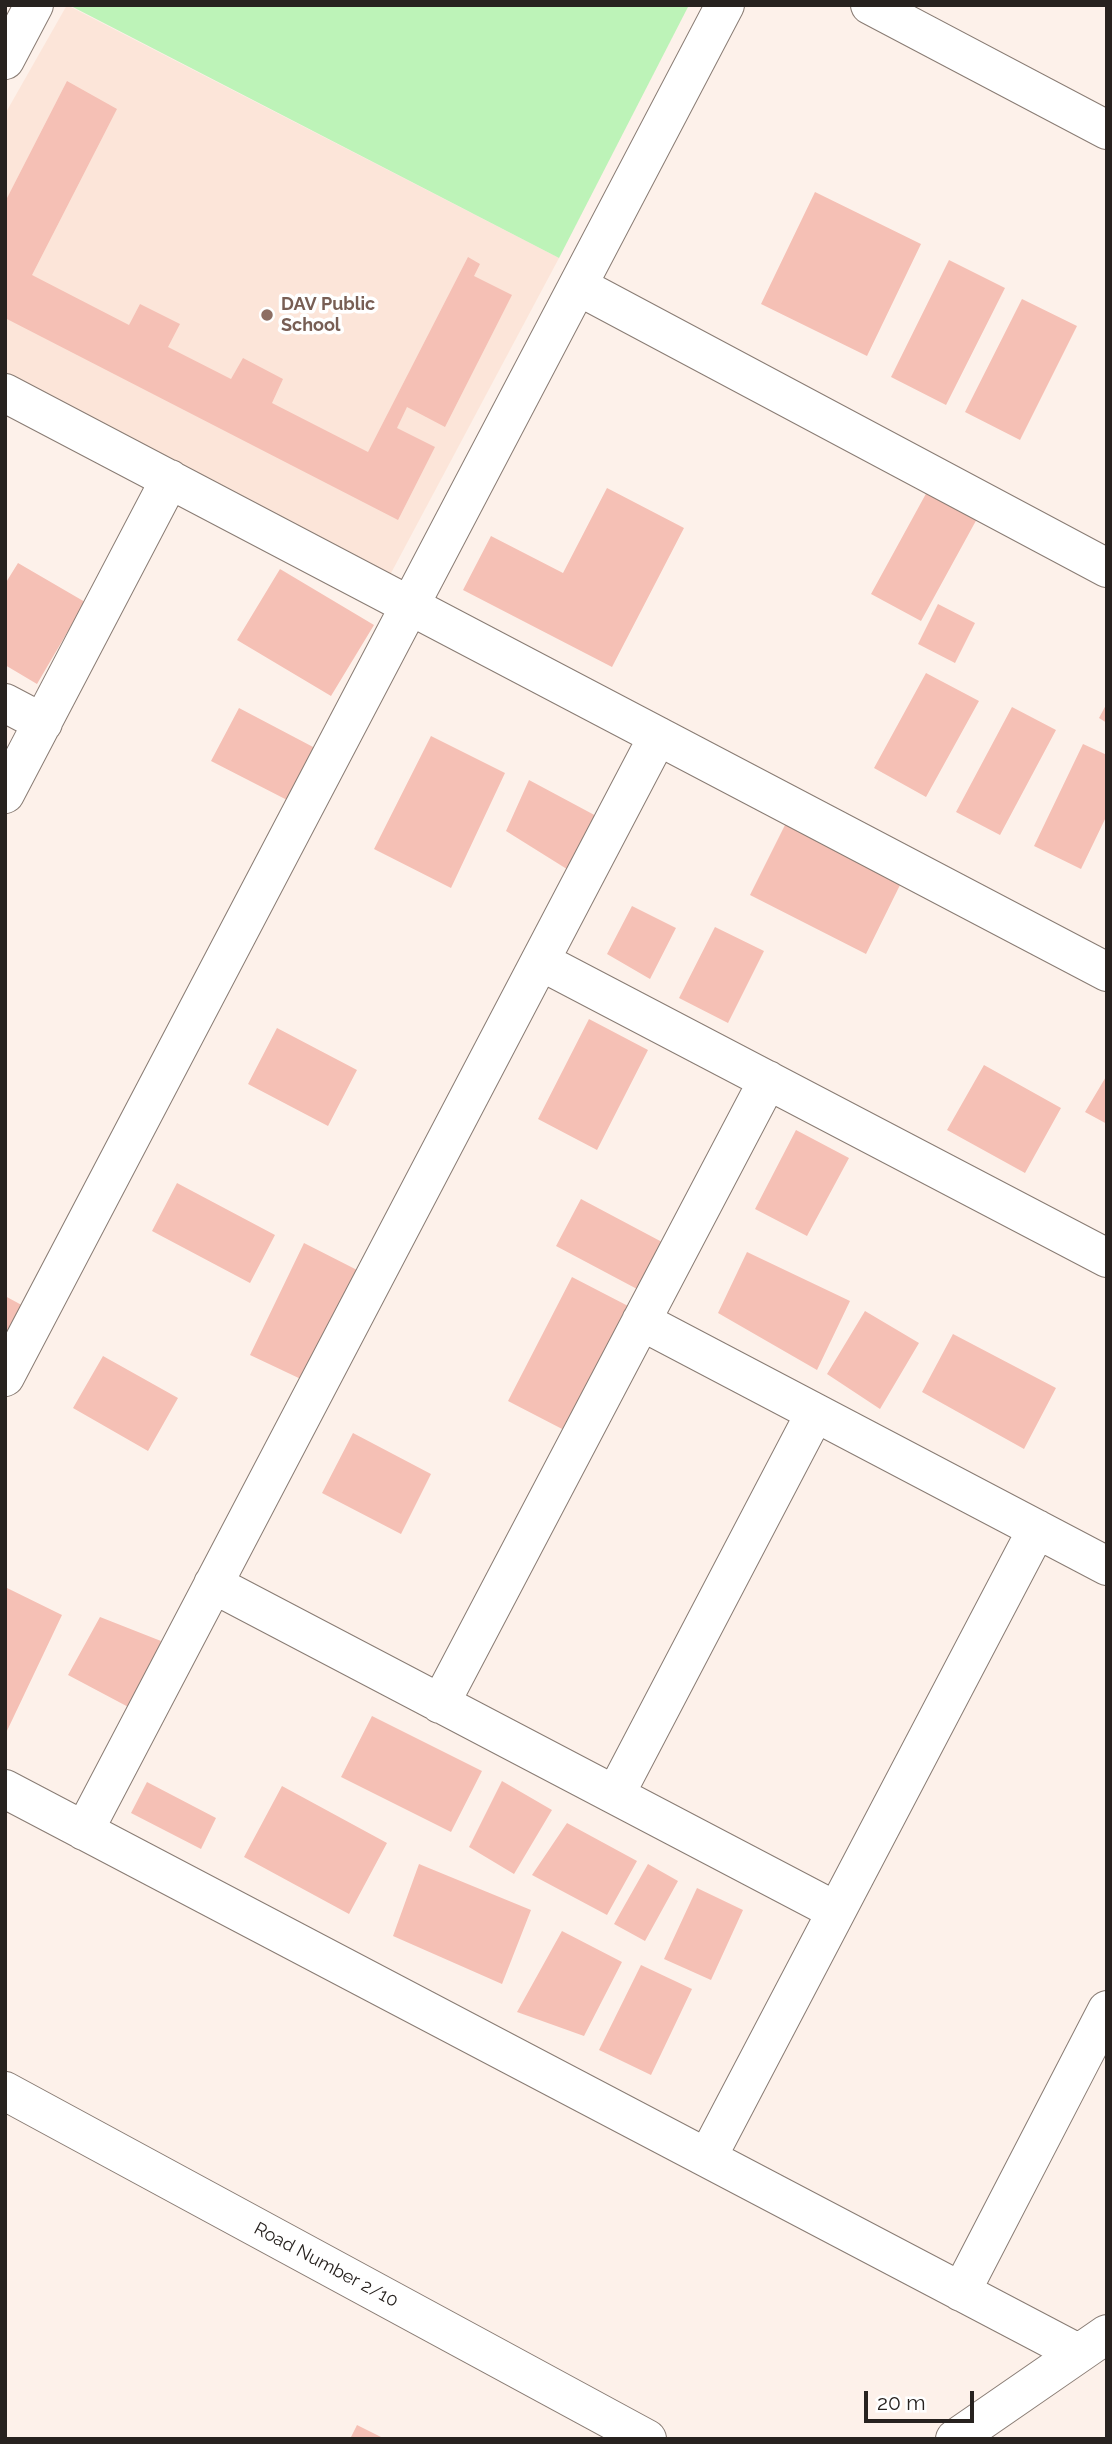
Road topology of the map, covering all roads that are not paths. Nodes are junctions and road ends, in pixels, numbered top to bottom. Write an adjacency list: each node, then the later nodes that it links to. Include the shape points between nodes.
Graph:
1 (34, 5): 4 (street)
2 (725, 5): 6 (street)
3 (870, 5): 5 (street)
4 (5, 60)
5 (1107, 130)
6 (578, 286): 9 (street); 10 (street)
7 (5, 393): 8 (street)
8 (170, 479): 10 (street); 12 (street)
9 (1107, 568)
10 (410, 606): 13 (street); 20 (street)
11 (5, 703): 12 (street)
12 (43, 723): 14 (street)
13 (658, 736): 15 (street); 16 (street)
14 (5, 793)
15 (540, 961): 17 (street); 24 (street)
16 (1107, 972)
17 (768, 1080): 18 (street); 19 (street)
18 (1107, 1258)
19 (641, 1321): 21 (street); 25 (street)
20 (5, 1377)
21 (815, 1413): 22 (street); 27 (street)
22 (1037, 1529): 23 (street); 29 (street)
23 (1107, 1566)
24 (213, 1584): 25 (street); 28 (street)
25 (440, 1704): 27 (street)
26 (5, 1789): 28 (street)
27 (615, 1795): 29 (street)
28 (84, 1831): 32 (street)
29 (836, 1911): 32 (street)
30 (1107, 2010): 33 (street)
31 (5, 2091): 35 (street, Road Number 2/10)
32 (707, 2158): 33 (street)
33 (961, 2292): 34 (street)
34 (1092, 2344): 36 (street)
35 (648, 2439)
36 (955, 2439)

